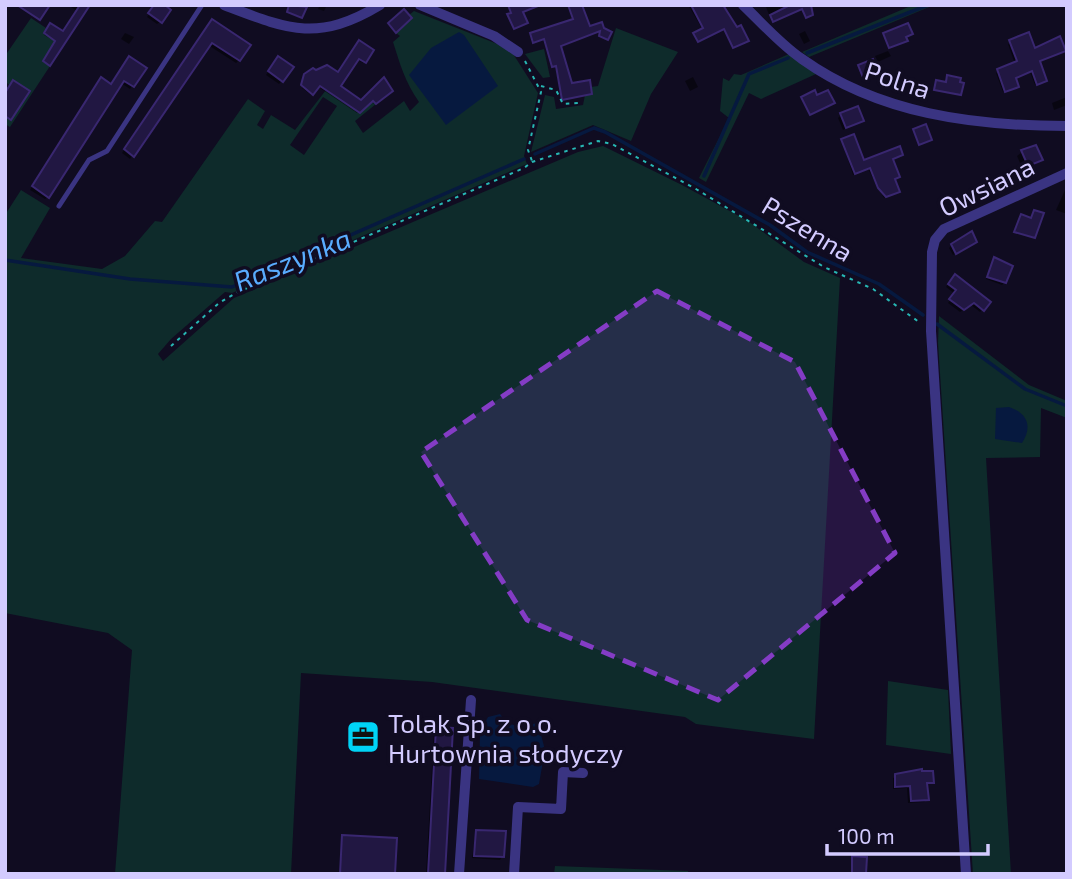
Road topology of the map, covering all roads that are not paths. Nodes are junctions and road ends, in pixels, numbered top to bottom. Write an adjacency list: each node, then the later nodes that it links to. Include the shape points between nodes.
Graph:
1 (202, 5): 9 (lane, via 107,151 89,160)
2 (224, 5): 3 (street, via 270,23 307,30 341,24)
3 (380, 5)
4 (420, 5): 6 (street, via 494,36)
5 (743, 5): 7 (street, Polna, via 800,58 868,97 947,117)
6 (517, 52)
7 (1067, 126)
8 (1067, 173): 14 (street, Owsiana, via 940,233 930,264)
9 (59, 206)
10 (471, 700): 12 (street)
11 (583, 774): 13 (street, via 564,772 561,809 518,807)
12 (459, 874)
13 (514, 874)
14 (966, 874)

